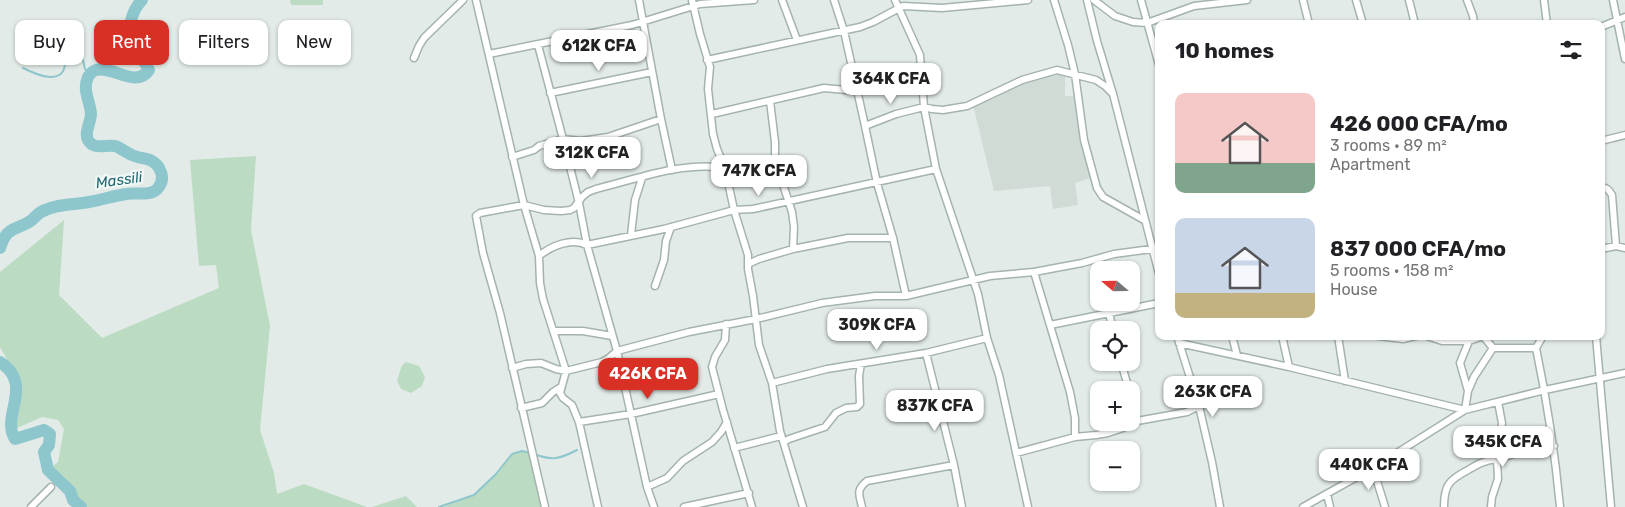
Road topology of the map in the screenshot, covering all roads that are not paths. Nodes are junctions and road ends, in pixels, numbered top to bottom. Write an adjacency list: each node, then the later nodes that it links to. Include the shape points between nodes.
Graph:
1 (463, 0): 38 (street, via 424,38)
2 (476, 0): 37 (street)
3 (639, 0): 30 (street)
4 (754, 0): 20 (street)
5 (782, 0): 34 (street)
6 (834, 0): 33 (street)
7 (895, 0): 22 (street)
8 (1028, 0): 22 (street, via 942,8)
9 (1054, 0): 42 (street)
10 (1087, 0): 45 (street)
11 (1094, 0): 31 (street, via 1115,16)
12 (1141, 0): 31 (street)
13 (1247, 0): 21 (street)
14 (1303, 0): 24 (street)
15 (1356, 0): 25 (street)
16 (1409, 0): 26 (street)
17 (1467, 0): 27 (street)
18 (1544, 0): 28 (street)
19 (1613, 0): 29 (street)
20 (692, 3): 30 (street); 40 (street)
21 (1193, 3): 31 (street)
22 (897, 8): 33 (street, via 873,22); 47 (street, via 920,55)
23 (1625, 17): 29 (street)
24 (1308, 20)
25 (1361, 20)
26 (1414, 20)
27 (1474, 20)
28 (1546, 20)
29 (1616, 21): 32 (street); 39 (street)
30 (642, 22): 35 (street); 41 (street)
31 (1147, 23): 36 (street)
32 (1605, 25)
33 (844, 31): 34 (street); 43 (street)
34 (797, 40): 40 (street)
35 (538, 45): 37 (street); 44 (street)
36 (1155, 51)
37 (489, 54): 54 (street)
38 (414, 58)
39 (1625, 59)
40 (707, 60): 48 (street)
41 (652, 72): 44 (street); 49 (street)
42 (1075, 74): 45 (street, via 1096,80); 47 (street, via 1056,70 1042,73 958,108); 65 (street, via 1084,140 1096,188 1103,197)
43 (857, 91): 46 (street, via 824,88); 50 (street)
44 (550, 93): 52 (street)
45 (1113, 94): 65 (street)
46 (770, 101): 48 (street); 61 (street, via 776,142 775,160)
47 (924, 107): 50 (street); 57 (street)
48 (712, 114): 55 (street, via 713,134)
49 (661, 119): 52 (street, via 592,141); 56 (street)
50 (866, 126): 59 (street)
51 (1625, 135): 53 (street)
52 (563, 140): 54 (street); 62 (street)
53 (1605, 140)
54 (512, 157): 63 (street)
55 (725, 168): 56 (street, via 705,166); 64 (street)
56 (672, 170): 58 (street)
57 (936, 170): 59 (street); 78 (street)
58 (642, 178): 62 (street, via 588,192); 67 (street, via 636,194)
59 (877, 183): 61 (street); 68 (street)
60 (1605, 187): 70 (street, via 1612,195)
61 (789, 202): 64 (street); 72 (street, via 794,227)
62 (578, 203): 63 (street, via 574,208 562,211); 69 (street)
63 (524, 205): 75 (street); 106 (street, via 480,213 476,217)
64 (734, 210): 66 (street); 76 (street, via 747,248)
65 (1144, 220): 73 (street)
66 (671, 227): 67 (street); 79 (street)
67 (631, 235): 69 (street)
68 (893, 238): 72 (street, via 848,238); 80 (street)
69 (586, 245): 75 (street, via 568,242); 88 (street)
70 (1616, 246): 71 (street); 74 (street)
71 (1625, 248)
72 (793, 249): 76 (street)
73 (1155, 249): 77 (street, via 1114,254)
74 (1605, 249)
75 (539, 256): 87 (street, via 541,292)
76 (748, 264): 83 (street)
77 (1034, 272): 78 (street); 86 (street)
78 (972, 279): 80 (street); 89 (street)
79 (655, 286)
80 (906, 296): 83 (street, via 875,296 822,303)
81 (1155, 304): 82 (street)
82 (1109, 313): 84 (street); 86 (street)
83 (756, 319): 85 (street); 111 (street, via 759,345)
84 (1111, 321)
85 (726, 324): 101 (street); 115 (street, via 725,340 714,357 712,367)
86 (1050, 325): 125 (street, via 1070,392)
87 (552, 330): 88 (street); 107 (street)
88 (612, 336): 101 (street)
89 (987, 338): 102 (street); 129 (street, via 999,375)
90 (1178, 340): 103 (street); 117 (street)
91 (1233, 340): 103 (street)
92 (1283, 340): 105 (street)
93 (1339, 340): 110 (street)
94 (1439, 340): 98 (street)
95 (1486, 340): 99 (street)
96 (1541, 340): 100 (street)
97 (1596, 340): 109 (street)
98 (1469, 341): 114 (street, via 1460,363)
99 (1493, 348): 100 (street); 114 (street)
100 (1536, 348): 113 (street)
101 (616, 351): 107 (street, via 602,362); 120 (street)
102 (926, 353): 104 (street); 131 (street)
103 (1238, 355): 105 (street)
104 (861, 364): 111 (street); 126 (street, via 860,404 857,407 836,413 825,427)
105 (1289, 367): 110 (street)
106 (512, 368): 107 (street, via 541,363); 118 (street)
107 (566, 372): 112 (street)
108 (1625, 373): 109 (street)
109 (1600, 378): 113 (street); 155 (street)
110 (1345, 380): 119 (street)
111 (772, 383): 126 (street)
112 (561, 387): 118 (street, via 542,403); 122 (street, via 561,396 572,405)
113 (1545, 390): 116 (street); 127 (street)
114 (1468, 391): 119 (street)
115 (719, 394): 120 (street); 123 (street)
116 (1498, 402): 119 (street); 130 (street, via 1502,423)
117 (1199, 406): 121 (street, via 1187,412); 148 (street)
118 (521, 408): 139 (street)
119 (1465, 410): 132 (street)
120 (631, 414): 122 (street); 133 (street)
121 (1140, 421)
122 (580, 422): 140 (street)
123 (726, 422): 128 (street); 133 (street, via 712,442 683,461 667,478)
124 (1112, 431): 125 (street)
125 (1075, 437): 129 (street)
126 (783, 439): 128 (street); 144 (street)
127 (1554, 446): 130 (street); 154 (street)
128 (734, 448): 135 (street)
129 (1016, 453): 147 (street)
130 (1497, 459): 152 (street, via 1484,461 1453,478 1444,495); 153 (street, via 1498,479)
131 (954, 465): 145 (street, via 867,480 860,486); 146 (street)
132 (1373, 468): 136 (street); 151 (street)
133 (647, 486): 141 (street)
134 (51, 487): 138 (street)
135 (749, 493): 137 (street); 143 (street)
136 (1327, 494): 149 (street); 150 (street)
137 (698, 506): 142 (street)
138 (31, 507)
139 (545, 507)
140 (598, 507)
141 (654, 507)
142 (684, 507)
143 (752, 507)
144 (803, 507)
145 (862, 507)
146 (962, 507)
147 (1028, 507)
148 (1220, 507)
149 (1303, 507)
150 (1330, 507)
151 (1385, 507)
152 (1444, 507)
153 (1491, 507)
154 (1560, 507)
155 (1611, 507)

